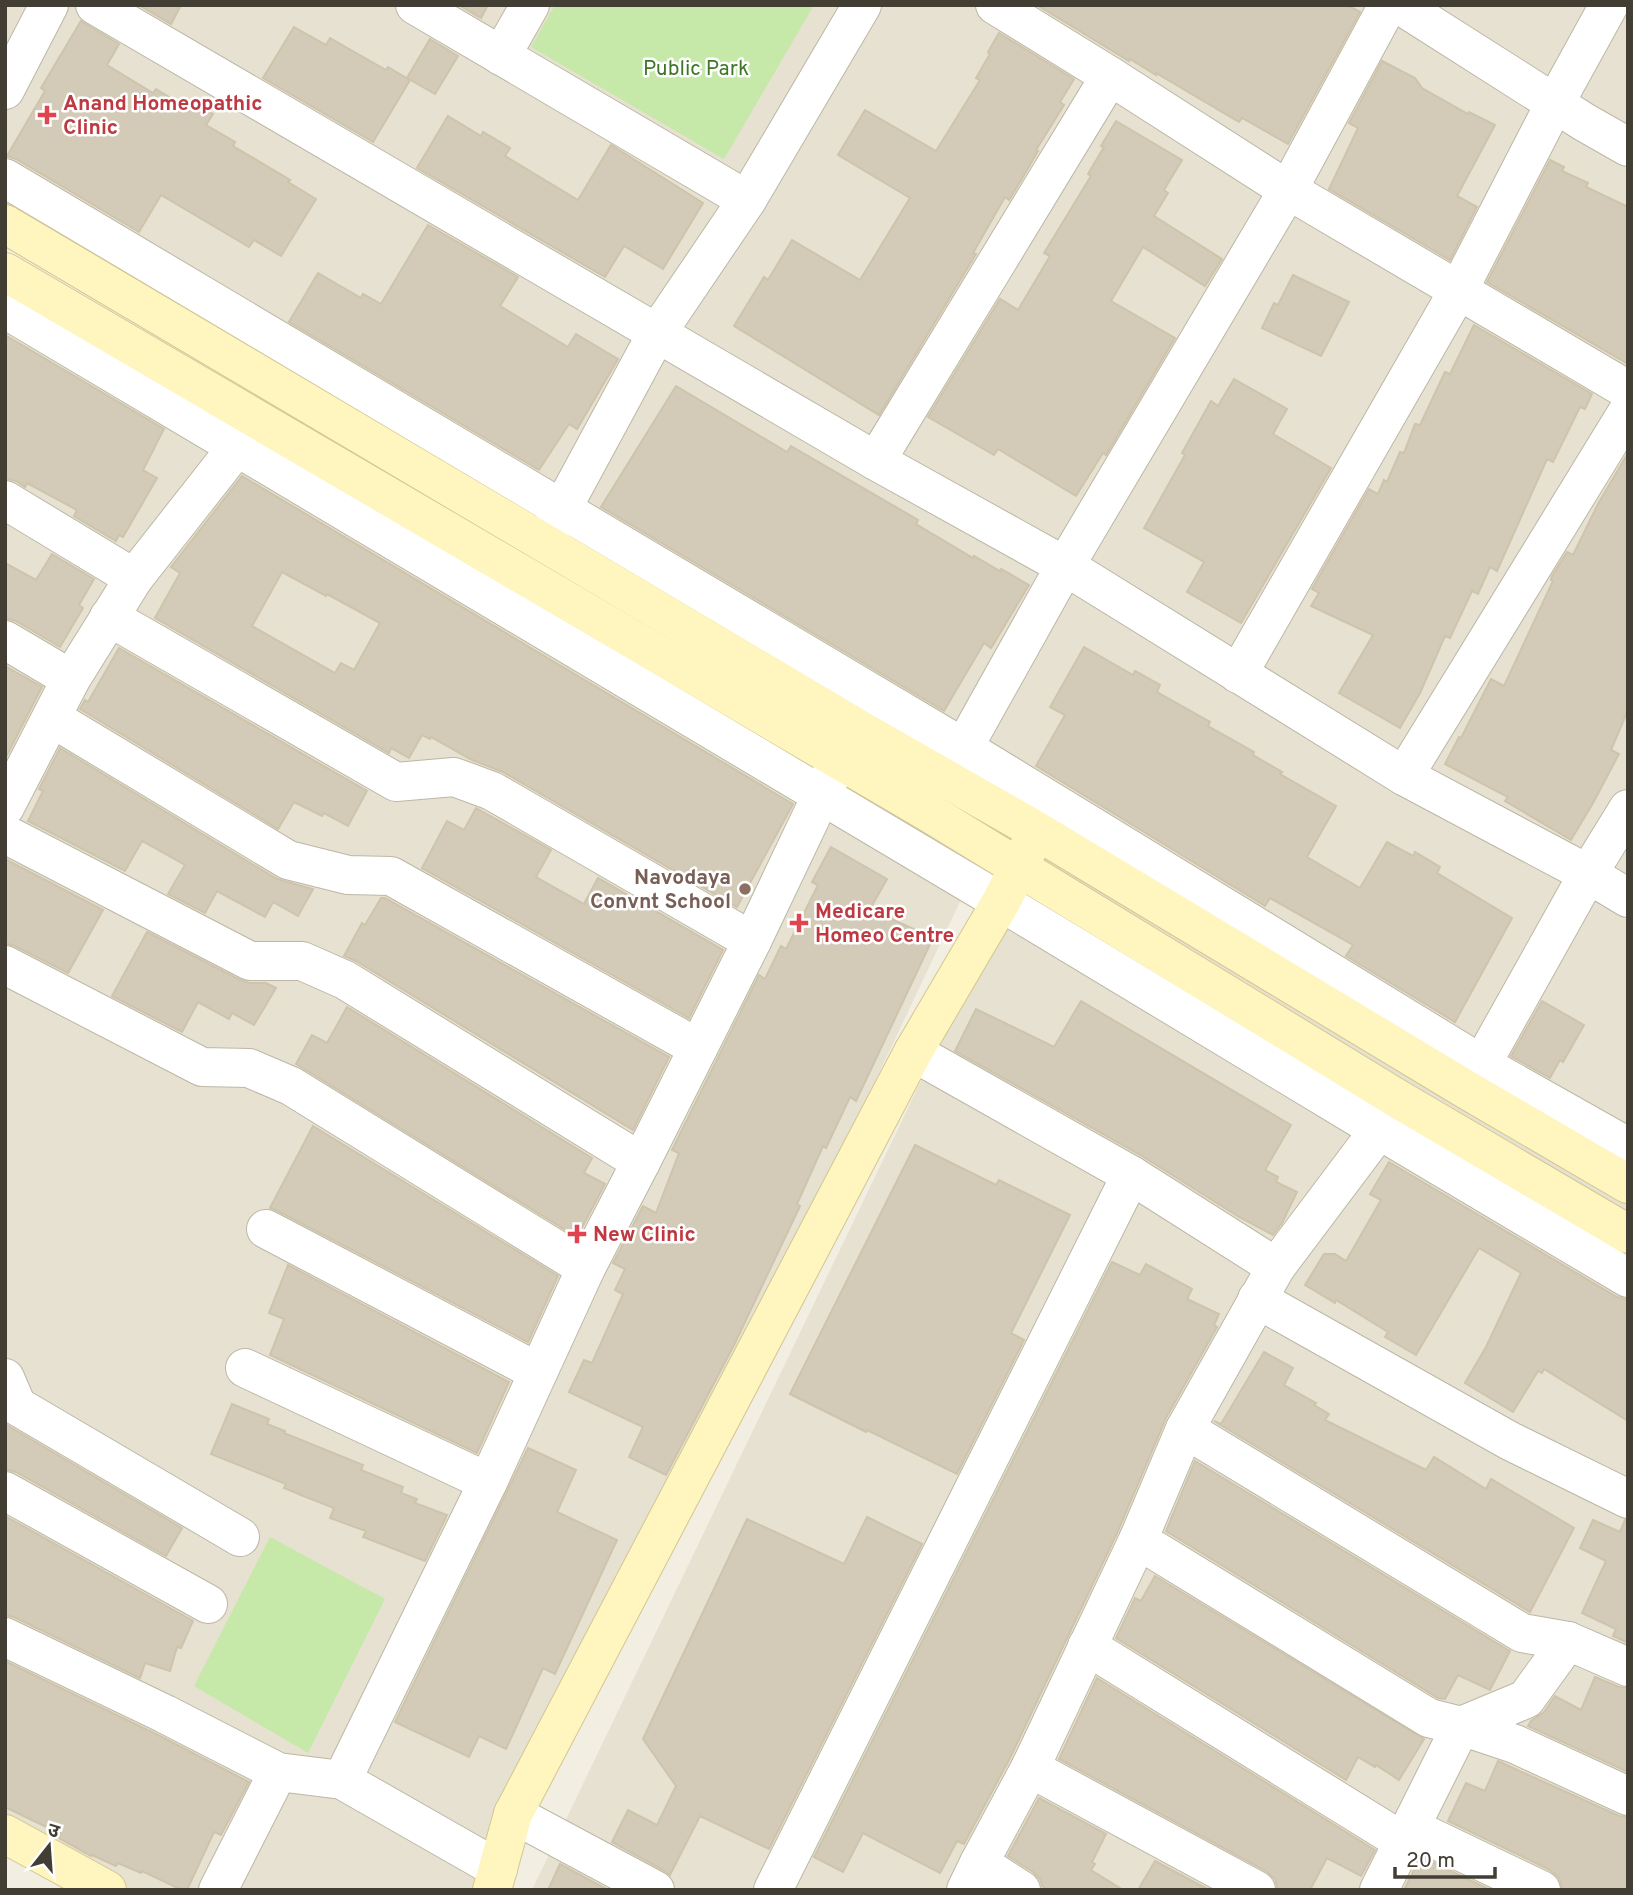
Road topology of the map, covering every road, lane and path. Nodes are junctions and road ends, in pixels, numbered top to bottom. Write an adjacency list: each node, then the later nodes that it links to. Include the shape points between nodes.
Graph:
1 (49, 5): 12 (street)
2 (96, 5): 22 (street)
3 (415, 5): 10 (street)
4 (530, 5): 10 (street)
5 (862, 5): 17 (street)
6 (995, 5): 11 (street)
7 (1388, 5): 16 (street)
8 (1400, 5): 13 (street)
9 (1609, 5): 13 (street)
10 (501, 56): 17 (street)
11 (1110, 76): 16 (street); 27 (street)
12 (5, 90)
13 (1555, 103): 14 (street); 20 (street)
14 (1628, 148)
15 (5, 177): 29 (street)
16 (1288, 190): 20 (street); 31 (street)
17 (747, 200): 22 (street)
18 (5, 224): 23 (main road)
19 (5, 272): 26 (main road)
20 (1458, 291): 24 (street); 35 (street)
21 (5, 309): 26 (street)
22 (657, 333): 27 (street); 29 (street)
23 (276, 383): 26 (street); 30 (main road)
24 (1628, 390)
25 (1628, 411): 39 (street)
26 (246, 433): 32 (street); 38 (main road); 42 (street)
27 (876, 461): 31 (street)
28 (5, 500): 32 (street)
29 (563, 508): 30 (street); 40 (street)
30 (544, 542): 40 (main road)
31 (1065, 566): 35 (street); 40 (street)
32 (134, 578): 33 (street)
33 (109, 617): 36 (street); 50 (street, via 396,782 454,777 492,791)
34 (5, 640): 36 (street)
35 (1238, 674): 39 (street)
36 (71, 678): 37 (street)
37 (52, 718): 41 (street); 52 (street, via 288,860 348,875 391,876)
38 (839, 760): 40 (main road); 42 (street)
39 (1404, 776): 47 (street)
40 (946, 780): 44 (main road); 46 (main road); 54 (street)
41 (8, 794)
42 (821, 794): 49 (street); 50 (street)
43 (1628, 808): 47 (street)
44 (1037, 831): 46 (main road); 54 (main road)
45 (5, 834): 57 (street, via 250,961 302,961 345,980)
46 (1018, 866): 49 (main road); 55 (main road)
47 (1588, 874): 48 (street); 54 (street)
48 (1628, 898)
49 (1001, 902): 53 (main road); 55 (street)
50 (752, 941): 52 (street)
51 (5, 965): 62 (street, via 202,1067 249,1068 291,1086)
52 (698, 1048): 57 (street)
53 (913, 1052): 58 (street); 84 (main road)
54 (1474, 1077): 56 (street); 59 (main road)
55 (1389, 1114): 61 (main road); 63 (street); 64 (street)
56 (1628, 1147)
57 (641, 1162): 62 (street)
58 (1131, 1175): 64 (street); 92 (street)
59 (1628, 1184)
60 (266, 1229): 66 (street)
61 (1628, 1234)
62 (586, 1268): 66 (street)
63 (1628, 1278)
64 (1267, 1283): 68 (street); 71 (street, via 1510,1441)
65 (245, 1368): 69 (street)
66 (538, 1372): 69 (street)
67 (5, 1378): 72 (street, via 17,1406)
68 (1185, 1429): 73 (street); 76 (street, via 1522,1633)
69 (488, 1482): 82 (street)
70 (5, 1491): 74 (street)
71 (1628, 1499)
72 (240, 1537)
73 (1138, 1540): 77 (street); 79 (street, via 1429,1718)
74 (208, 1604)
75 (5, 1637): 81 (street)
76 (1567, 1641): 78 (street); 79 (street, via 1526,1699)
77 (1087, 1646): 80 (street); 86 (street)
78 (1628, 1667)
79 (1461, 1726): 83 (street, via 1515,1744); 86 (street)
80 (1030, 1768): 87 (street); 94 (street)
81 (278, 1772): 82 (street); 90 (street)
82 (342, 1780): 88 (street)
83 (1628, 1796)
84 (513, 1814): 88 (main road); 91 (street)
85 (5, 1834): 89 (main road)
86 (1402, 1841): 95 (street); 96 (street, via 1424,1834)
87 (972, 1876): 93 (street)
88 (495, 1880)
89 (107, 1890)
90 (218, 1890)
91 (655, 1890)
92 (773, 1890)
93 (1021, 1890)
94 (1256, 1890)
95 (1379, 1890)
96 (1541, 1890)

